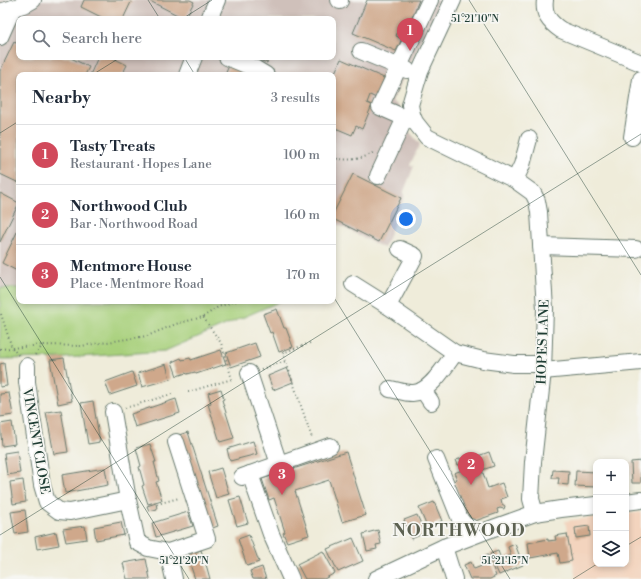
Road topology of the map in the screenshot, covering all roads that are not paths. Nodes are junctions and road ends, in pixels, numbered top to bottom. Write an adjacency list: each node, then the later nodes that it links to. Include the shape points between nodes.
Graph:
1 (33, 0): 6 (street)
2 (217, 0): 7 (street)
3 (430, 0): 9 (street)
4 (453, 0): 10 (street)
5 (546, 0): 14 (street, via 547,18 556,27)
6 (7, 10): 8 (street)
7 (210, 16)
8 (0, 38)
9 (412, 39): 10 (street); 15 (street)
10 (431, 48): 18 (street)
11 (361, 51): 15 (street)
12 (193, 60): 16 (street)
13 (234, 60): 17 (street)
14 (641, 63)
15 (398, 67): 18 (street); 20 (street, via 380,107)
16 (188, 72)
17 (261, 72)
18 (418, 74): 20 (street)
19 (641, 79): 21 (street)
20 (409, 116): 23 (street); 24 (street, HOPES LANE, via 427,137)
21 (632, 137)
22 (529, 139): 24 (street)
23 (378, 176)
24 (515, 180): 25 (street, HOPES LANE, via 533,193 537,201)
25 (541, 246): 26 (street); 33 (street, HOPES LANE, via 545,308)
26 (636, 249)
27 (400, 250): 29 (street, via 415,256)
28 (353, 284): 29 (street)
29 (388, 306): 30 (street)
30 (455, 353): 33 (street, via 483,360); 35 (street, via 427,396)
31 (641, 362): 33 (street)
32 (27, 366): 41 (street, VINCENT CLOSE, via 42,486 48,502 59,511 70,512)
33 (542, 368): 45 (street, HOPES LANE, via 531,499)
34 (249, 373): 40 (street)
35 (390, 389)
36 (113, 412): 41 (street)
37 (176, 442): 48 (street, via 207,539)
38 (324, 448): 40 (street)
39 (436, 459): 46 (street, via 460,519 472,528)
40 (279, 464): 50 (street, via 246,475)
41 (128, 500): 48 (street, via 137,542 148,548)
42 (641, 500): 43 (street)
43 (629, 502)
44 (593, 505): 45 (street)
45 (535, 513): 46 (street)
46 (475, 534): 47 (street)
47 (444, 547): 51 (street); 52 (street)
48 (168, 552): 49 (street)
49 (174, 579)
50 (291, 579)
51 (376, 579)
52 (454, 579)

